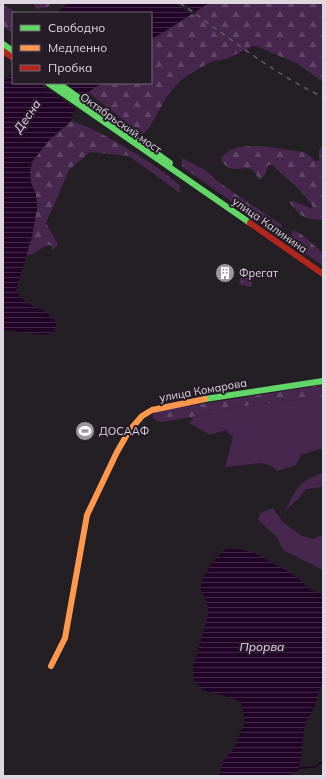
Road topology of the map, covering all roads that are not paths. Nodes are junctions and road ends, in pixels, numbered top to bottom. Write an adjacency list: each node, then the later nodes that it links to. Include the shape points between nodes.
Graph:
1 (3, 44): 2 (main road)
2 (12, 50)
3 (3, 51): 4 (main road)
4 (12, 57)
5 (49, 84): 7 (main road, Октябрьский мост)
6 (59, 84): 7 (main road, Октябрьский мост)
7 (165, 163): 8 (main road, улица Калинина)
8 (323, 274)
9 (323, 381): 10 (main road, улица Комарова, via 168,406 152,410 142,416 117,452 87,515 66,638)
10 (51, 666)

